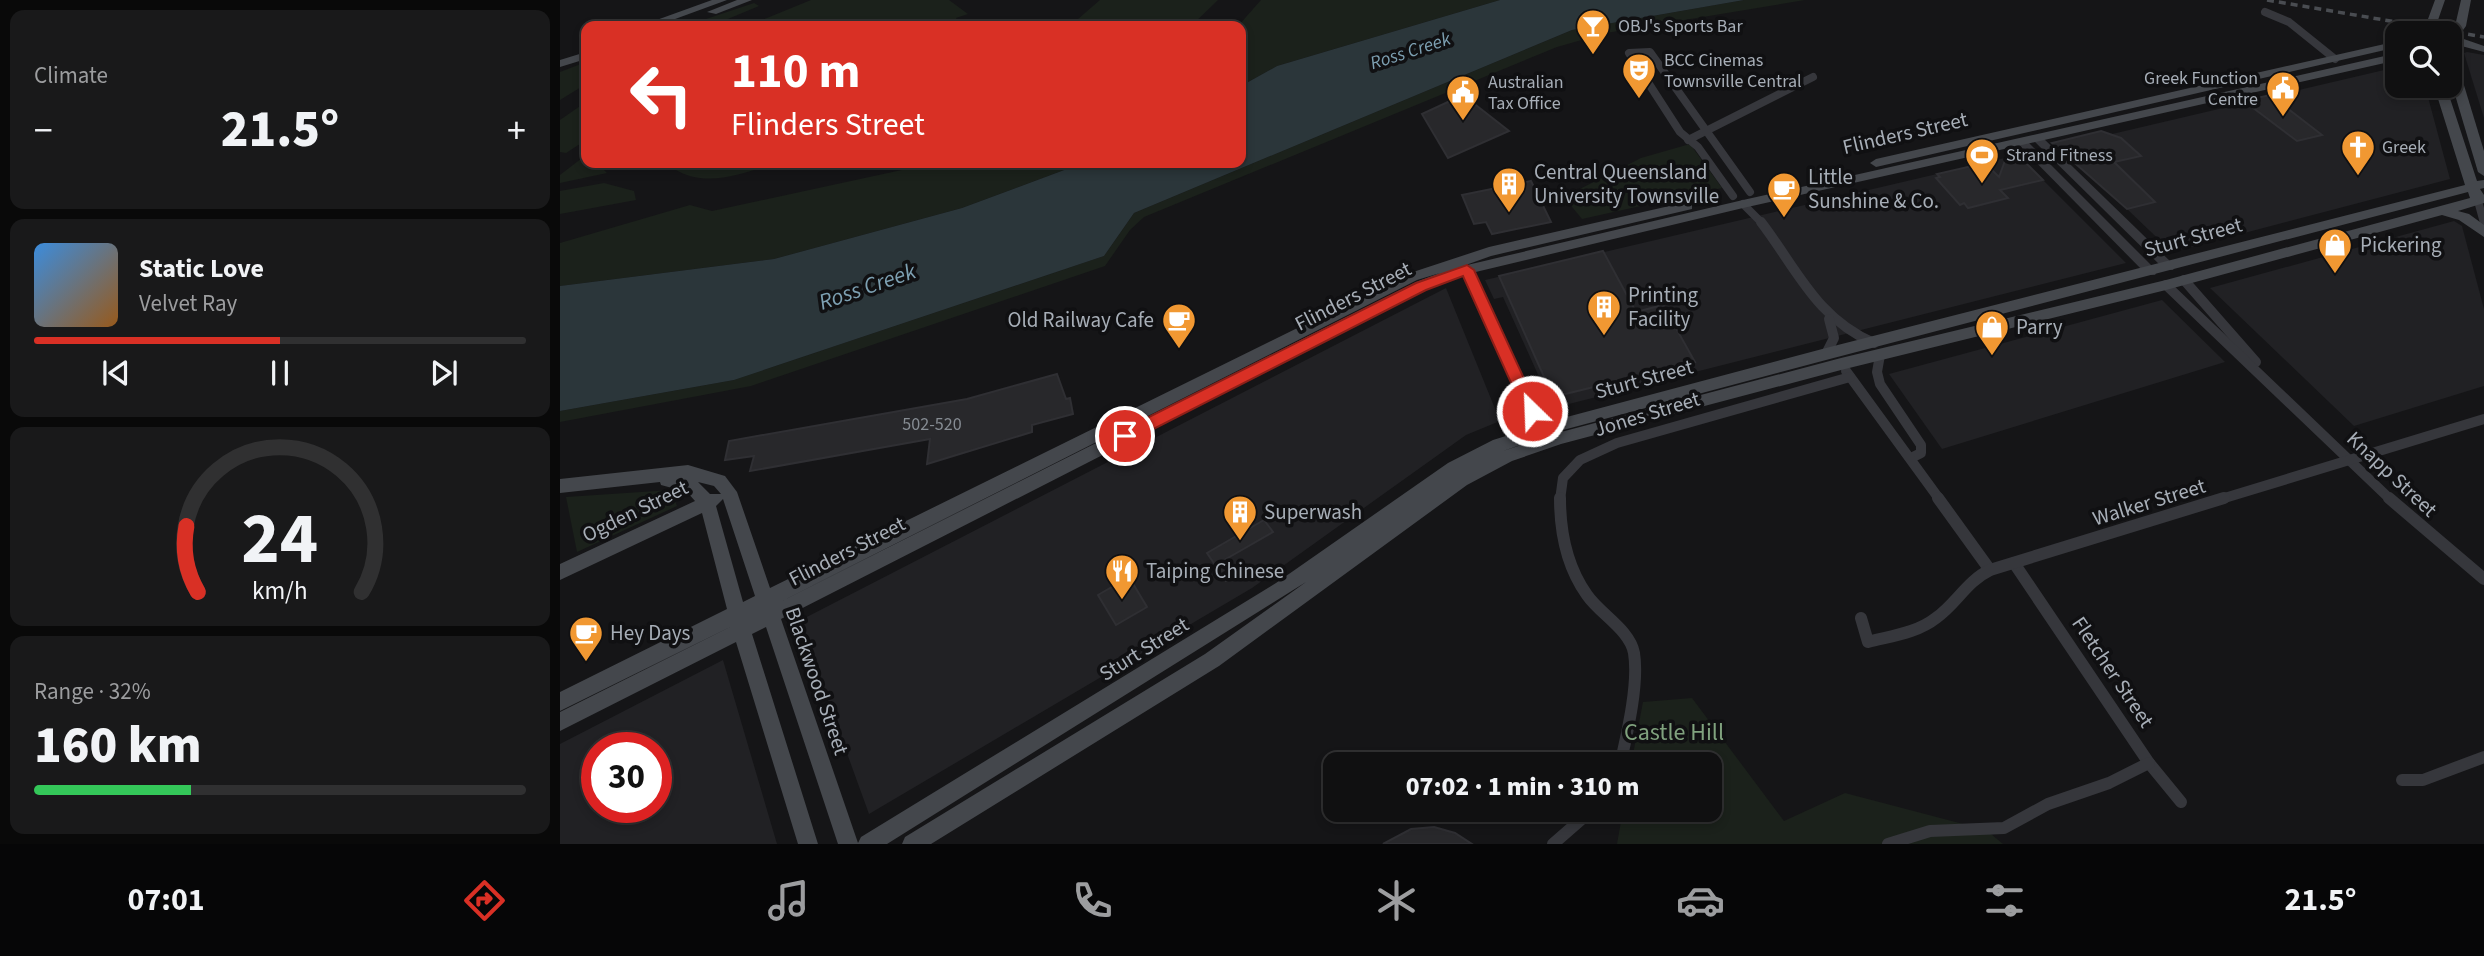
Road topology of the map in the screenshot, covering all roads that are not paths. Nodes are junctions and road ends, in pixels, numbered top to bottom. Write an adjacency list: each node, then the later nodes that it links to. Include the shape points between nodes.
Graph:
1 (722, 0): 7 (main road)
2 (747, 0): 8 (main road)
3 (2440, 0): 9 (main road)
4 (2446, 0): 10 (main road)
5 (2466, 0): 11 (main road)
6 (2264, 12): 20 (street, via 2289,23)
7 (661, 21)
8 (685, 21)
9 (2432, 21)
10 (2448, 21)
11 (2461, 21)
12 (2462, 28): 15 (main road)
13 (2462, 41): 15 (main road)
14 (2462, 43): 15 (main road)
15 (2484, 46)
16 (2385, 48): 20 (main road, Flinders Street)
17 (581, 49): 18 (main road)
18 (560, 55)
19 (581, 57): 22 (main road)
20 (2335, 59): 27 (main road, Flinders Street)
21 (2385, 60): 27 (main road, Flinders Street)
22 (560, 64)
23 (1813, 77): 26 (street)
24 (2462, 97): 29 (main road)
25 (2444, 98): 31 (main road)
26 (1707, 131): 28 (street); 28 (street, via 1650,52 1629,54); 32 (street)
27 (2025, 135): 32 (main road, Flinders Street); 36 (street); 37 (street)
28 (1688, 140): 32 (street)
29 (2481, 157): 30 (main road)
30 (2484, 172)
31 (2480, 193): 33 (main road, Sturt Street); 34 (street); 38 (main road, Sturt Street)
32 (1745, 198): 39 (main road, Flinders Street); 43 (main road, Flinders Street, via 1471,256); 46 (street)
33 (2439, 211): 35 (main road, via 2464,217); 41 (main road, Sturt Street)
34 (2484, 223)
35 (2484, 232)
36 (2143, 241): 37 (street); 38 (street)
37 (2124, 246): 40 (street)
38 (2169, 267): 40 (main road, Sturt Street); 41 (main road)
39 (1467, 270): 43 (main road, via 1451,267); 54 (street); 66 (main road, Flinders Street, via 1421,286)
40 (2151, 272): 42 (main road); 47 (main road, Sturt Street)
41 (2184, 280): 42 (main road, Sturt Street); 44 (street, Knapp Street)
42 (2166, 285): 45 (street, Knapp Street); 48 (main road, Sturt Street)
43 (1390, 287): 66 (main road, Flinders Street)
44 (2210, 309): 45 (street); 53 (street, Knapp Street)
45 (2196, 314): 53 (street, Knapp Street)
46 (1829, 316): 49 (street); 50 (street, via 1834,338)
47 (1942, 326): 48 (main road); 49 (main road, Sturt Street)
48 (1952, 339): 49 (main road, Sturt Street)
49 (1877, 349): 50 (main road, Sturt Street); 51 (main road, Sturt Street); 52 (street)
50 (1826, 354): 79 (main road, Sturt Street, via 1563,424 1474,456 1282,589)
51 (1849, 376): 52 (street, Jones Street); 56 (street); 71 (street, Jones Street, via 1617,443 1580,460 1563,478 1560,527 1568,556 1587,595 1634,652 1631,715); 80 (main road, Sturt Street, via 1561,438 1485,466 1212,660)
52 (1880, 384): 56 (street, via 1921,445 1921,453)
53 (2279, 392): 57 (street, Knapp Street)
54 (1532, 411)
55 (2484, 419): 57 (street, Walker Street)
56 (1911, 458): 63 (street)
57 (2349, 460): 62 (street, Walker Street); 65 (street, Knapp Street, via 2414,523)
58 (654, 478): 59 (main road); 60 (main road, via 695,473 719,481); 61 (main road, via 685,482)
59 (560, 486)
60 (729, 492): 61 (main road, Ogden Street); 66 (main road, Blackwood Street)
61 (707, 502): 64 (main road, Ogden Street); 68 (main road)
62 (2014, 563): 63 (street, Walker Street); 73 (street, Fletcher Street)
63 (1990, 569): 67 (street, Walker Street, via 1972,580 1941,616 1927,625 1868,642)
64 (560, 572)
65 (2484, 579)
66 (768, 606): 68 (main road, Flinders Street); 78 (main road, Blackwood Street)
67 (1861, 618)
68 (740, 621): 69 (main road, Flinders Street); 70 (main road, Flinders Street); 77 (main road)
69 (560, 702)
70 (560, 722)
71 (1623, 752)
72 (2484, 757): 74 (street, via 2423,780)
73 (2149, 763): 75 (street, Fletcher Street); 82 (street, via 2048,804 2004,828 1930,831)
74 (2402, 780)
75 (2182, 802)
76 (1578, 822): 81 (street)
77 (808, 844)
78 (848, 844)
79 (868, 844)
80 (912, 844)
81 (1553, 844)
82 (1888, 844)

